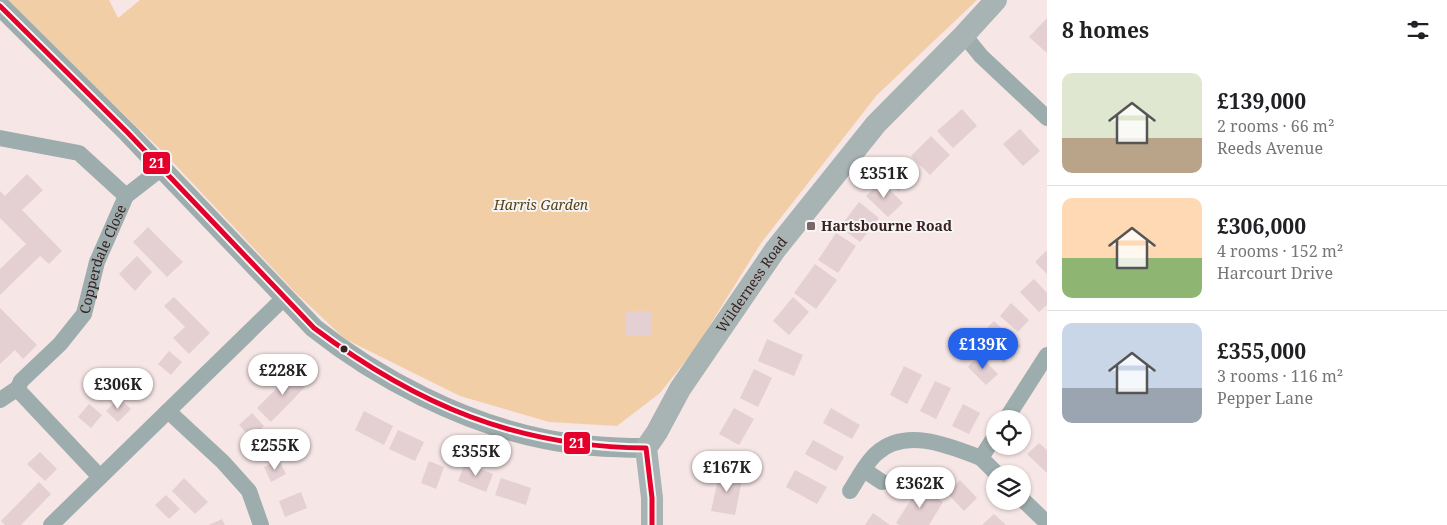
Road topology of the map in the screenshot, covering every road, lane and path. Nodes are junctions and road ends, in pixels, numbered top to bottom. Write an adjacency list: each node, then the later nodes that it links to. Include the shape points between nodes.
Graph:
1 (996, 0): 3 (main road, Wilderness Road)
2 (0, 6): 6 (street)
3 (964, 35): 4 (street, via 981,56); 14 (main road, Wilderness Road, via 876,124 775,250 680,389)
4 (1047, 118)
5 (0, 138): 7 (street, Copperdale Close, via 79,153)
6 (162, 168): 7 (street, Copperdale Close); 8 (street)
7 (126, 196): 10 (street, Copperdale Close, via 98,262 84,314)
8 (285, 297): 13 (street); 14 (street, via 314,328 340,349 397,383 459,413 544,439 595,447)
9 (1047, 355): 12 (street)
10 (18, 388): 11 (street, Copperdale Close); 19 (street)
11 (0, 400)
12 (1012, 410)
13 (168, 411): 19 (street); 25 (street, via 223,462 249,492)
14 (646, 448): 26 (main road)
15 (986, 450): 16 (street)
16 (981, 458): 17 (street); 18 (street, via 929,440 899,441 877,452)
17 (988, 465)
18 (864, 470): 20 (street); 21 (street)
19 (100, 477): 24 (street)
20 (882, 482)
21 (850, 491)
22 (1031, 508): 23 (street)
23 (1047, 523)
24 (51, 525)
25 (261, 525)
26 (652, 525)

